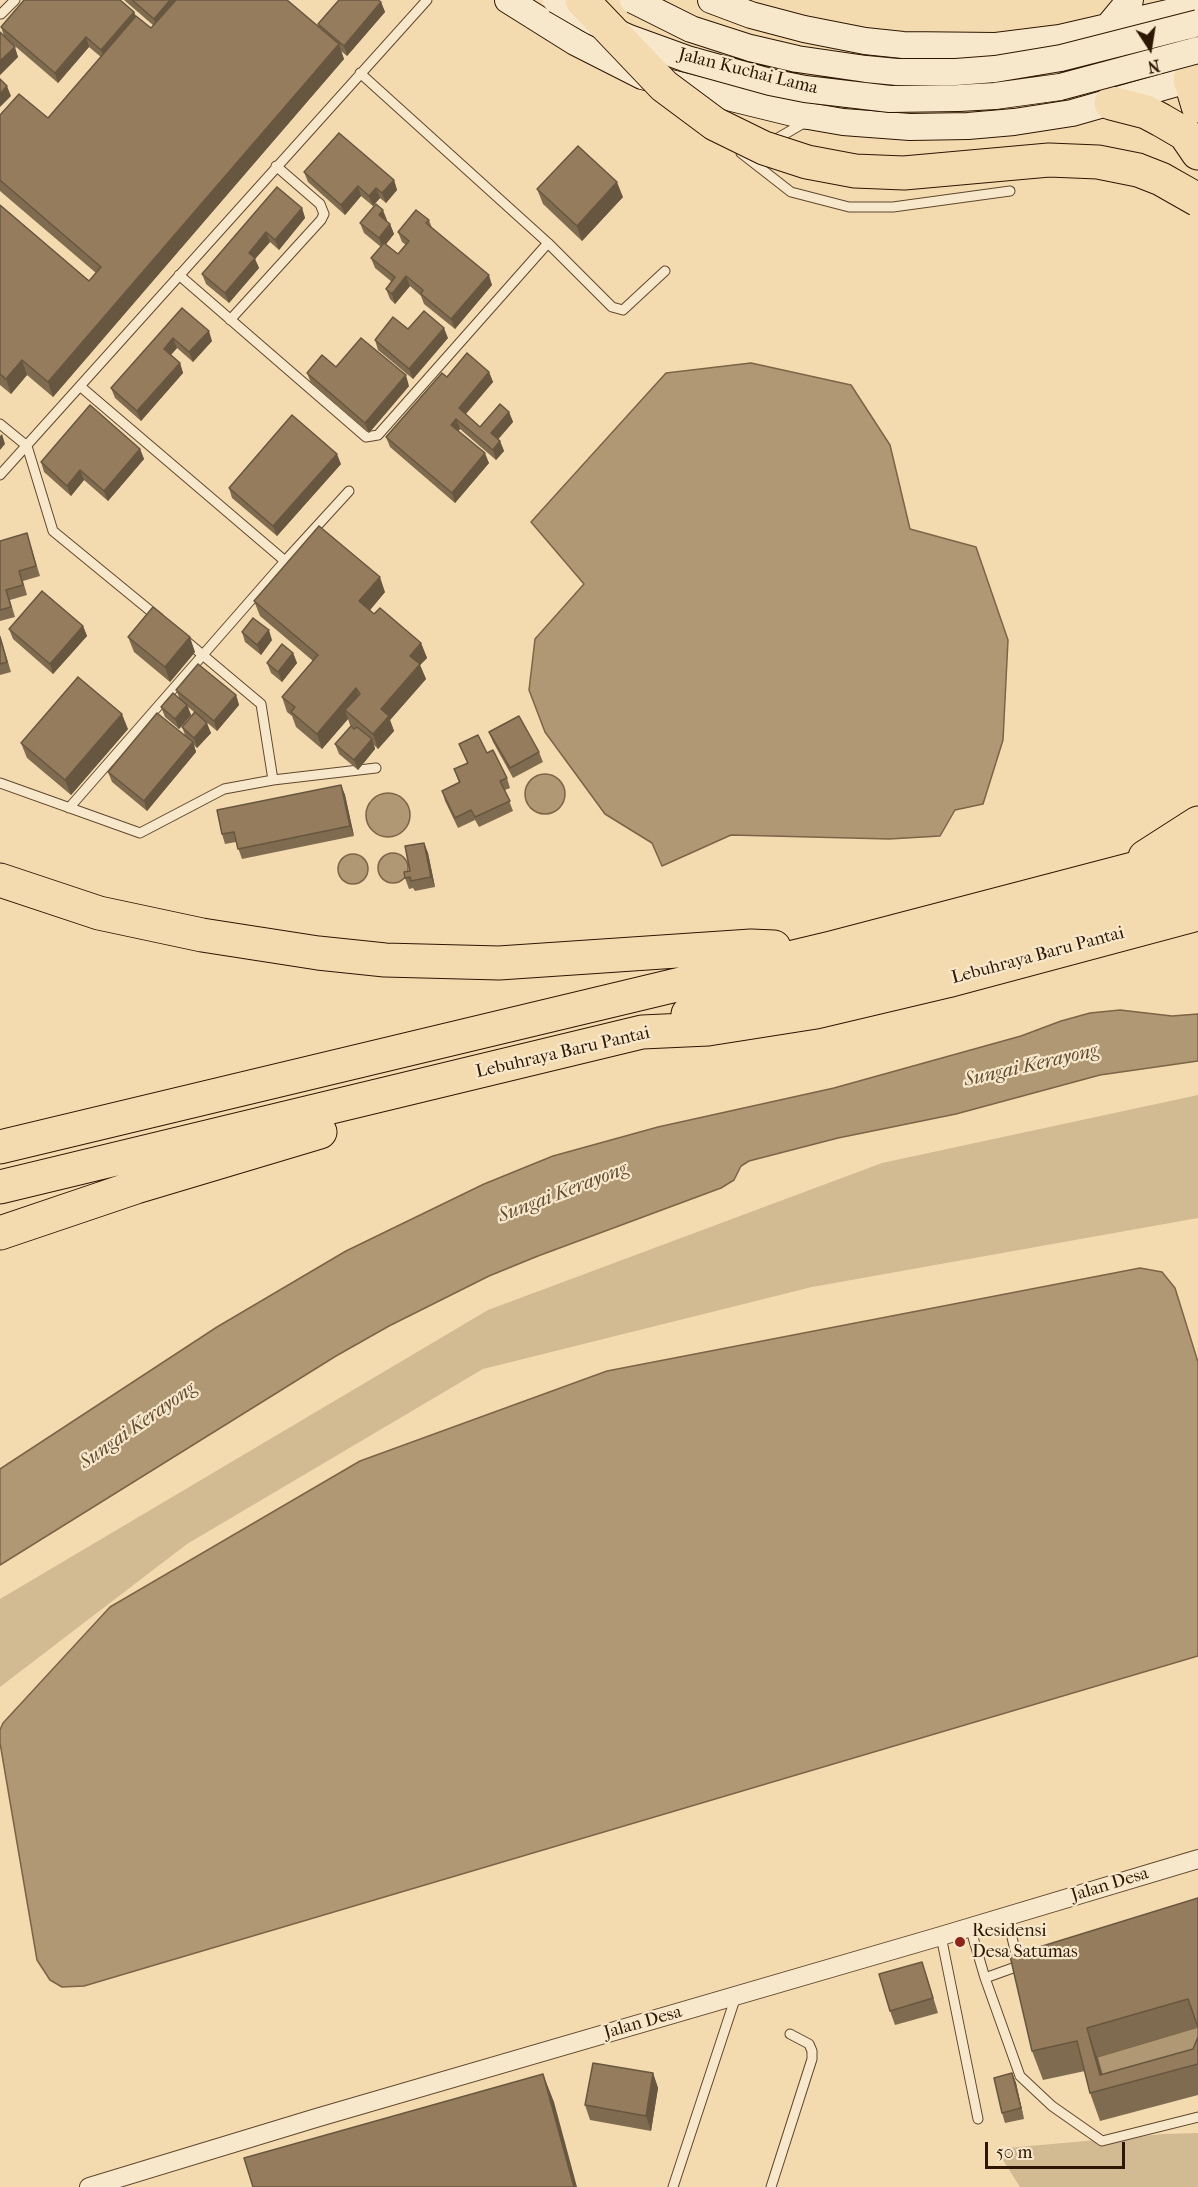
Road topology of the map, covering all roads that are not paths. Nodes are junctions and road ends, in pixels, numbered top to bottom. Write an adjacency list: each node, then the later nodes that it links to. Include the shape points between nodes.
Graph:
1 (15, 0): 12 (lane)
2 (413, 0): 9 (lane)
3 (508, 0): 17 (main road, Jalan Kuchai Lama, via 575,42)
4 (556, 0): 18 (main road, Jalan Kuchai Lama, bridge, via 628,38 687,59 805,89 890,99 959,98)
5 (582, 0): 28 (highway, bridge, via 664,86 715,124 764,148 807,162 855,171 904,173 1049,160 1098,162 1138,170)
6 (633, 0): 13 (main road, Jalan Kuchai Lama, bridge, via 691,29 750,48 796,59 897,72 956,72 1039,62)
7 (711, 0): 15 (main road, via 751,15 865,41 996,46)
8 (1130, 0): 14 (main road)
9 (424, 4): 16 (lane)
10 (1198, 6): 11 (main road)
11 (1167, 7): 14 (main road); 18 (main road)
12 (1, 14)
13 (1198, 23)
14 (1106, 29): 15 (main road)
15 (1060, 38): 20 (main road, via 1075,45 1084,59 1089,84)
16 (360, 73): 25 (lane); 29 (lane)
17 (642, 76): 21 (main road, Jalan Kuchai Lama); 22 (lane)
18 (1196, 78): 19 (main road, Jalan Kuchai Lama)
19 (1111, 103): 20 (main road, Jalan Kuchai Lama); 24 (highway, via 1161,120 1185,135)
20 (1072, 113): 21 (main road, Jalan Kuchai Lama, via 968,126)
21 (843, 122): 26 (lane, via 802,124 778,138 772,165)
22 (718, 136)
23 (737, 150): 26 (lane)
24 (1198, 153)
25 (276, 166): 31 (lane); 32 (lane, via 321,204 324,214)
26 (775, 179): 27 (lane, via 791,192 849,207 893,207)
27 (1010, 191)
28 (1198, 200)
29 (548, 243): 30 (lane, via 612,307 623,310); 32 (lane, via 378,435 366,437)
30 (665, 271)
31 (179, 275): 32 (lane); 33 (lane)
32 (230, 320)
33 (81, 387): 35 (lane); 38 (lane)
34 (0, 424): 35 (lane)
35 (27, 446): 36 (lane); 39 (lane, via 52,531)
36 (0, 475)
37 (349, 491): 38 (lane)
38 (285, 561): 41 (lane)
39 (168, 626)
40 (177, 633): 41 (lane)
41 (203, 655): 43 (lane, via 261,704); 45 (lane)
42 (376, 768): 43 (lane)
43 (273, 780): 45 (lane, via 224,789 140,833)
44 (0, 783): 45 (lane)
45 (69, 808)
46 (1198, 823): 48 (highway)
47 (1198, 852): 48 (highway)
48 (1120, 872): 52 (highway)
49 (0, 880): 52 (highway, via 99,913 201,935 385,960 500,963 751,946)
50 (1198, 884): 53 (highway, via 691,1013)
51 (1198, 914): 53 (highway, Lebuhraya Baru Pantai, via 816,1012 708,1029)
52 (831, 948): 55 (highway)
53 (642, 1032): 54 (highway, Lebuhraya Baru Pantai)
54 (394, 1092): 56 (highway, Lebuhraya Baru Pantai); 57 (highway, via 341,1125)
55 (0, 1147)
56 (0, 1186)
57 (0, 1233)
58 (1198, 1859): 59 (street, Jalan Desa)
59 (1007, 1916): 60 (street, Jalan Desa); 63 (lane)
60 (970, 1927): 61 (street, Jalan Desa); 64 (lane)
61 (942, 1936): 65 (street, Jalan Desa); 68 (lane)
62 (1030, 1962): 63 (lane)
63 (1019, 1965): 64 (lane)
64 (985, 1978): 67 (lane, via 1020,2076 1052,2106 1102,2141)
65 (736, 1996): 69 (street, Jalan Desa); 70 (lane)
66 (790, 2034): 71 (lane, via 809,2044 812,2059)
67 (1198, 2117)
68 (978, 2119)
69 (89, 2187)
70 (673, 2187)
71 (771, 2187)

